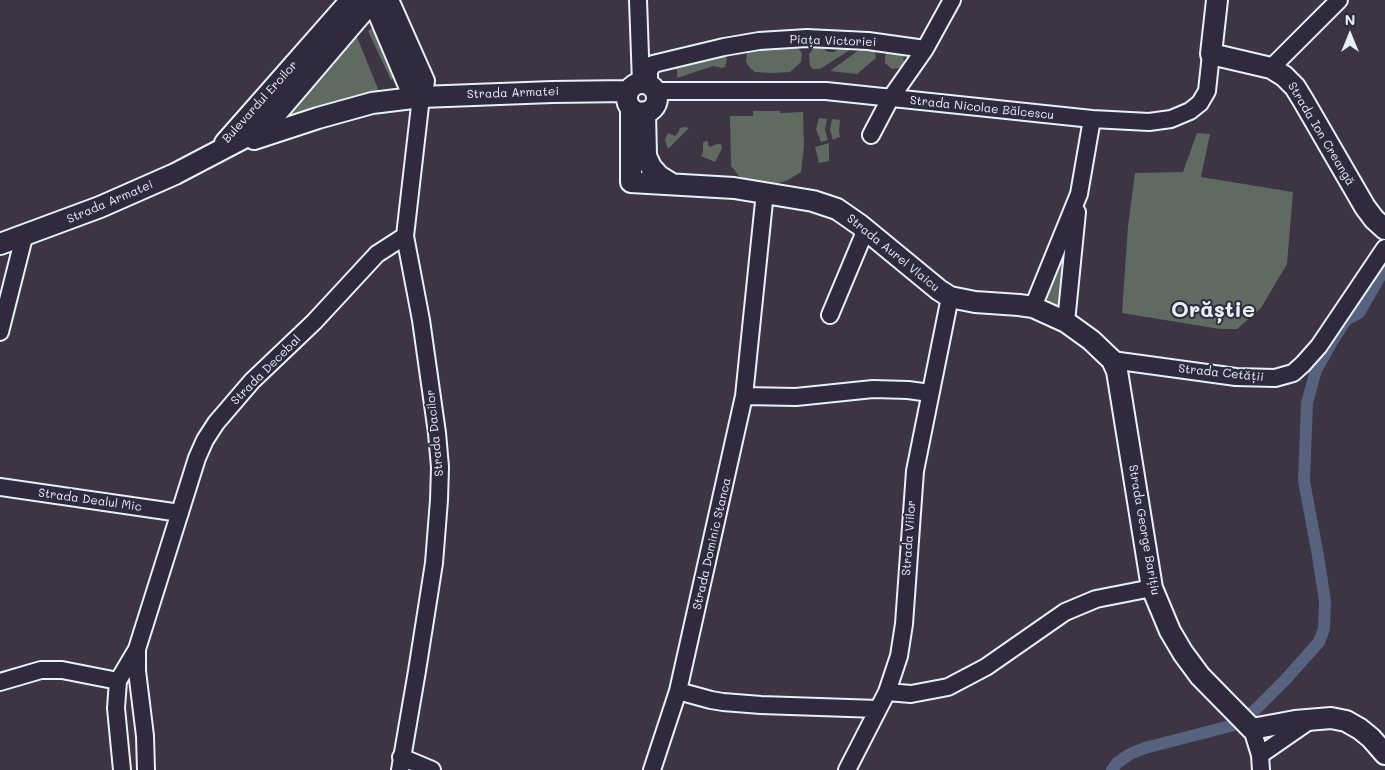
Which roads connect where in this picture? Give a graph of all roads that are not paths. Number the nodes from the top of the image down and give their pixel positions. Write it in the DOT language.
graph roads {
  1 [pos="351,0"];
  2 [pos="373,0"];
  3 [pos="378,0"];
  4 [pos="388,0"];
  5 [pos="638,0"];
  6 [pos="952,0"];
  7 [pos="1218,0"];
  8 [pos="1339,0"];
  9 [pos="924,49"];
  10 [pos="1211,54"];
  11 [pos="646,61"];
  12 [pos="1271,68"];
  13 [pos="640,96"];
  14 [pos="421,97"];
  15 [pos="890,99"];
  16 [pos="1092,119"];
  17 [pos="871,135"];
  18 [pos="217,152"];
  19 [pos="765,192"];
  20 [pos="1079,194"];
  21 [pos="1385,229"];
  22 [pos="866,230"];
  23 [pos="405,236"];
  24 [pos="24,237"];
  25 [pos="0,244"];
  26 [pos="1385,248"];
  27 [pos="950,297"];
  28 [pos="1033,307"];
  29 [pos="830,315"];
  30 [pos="1066,322"];
  31 [pos="0,332"];
  32 [pos="1112,360"];
  33 [pos="930,393"];
  34 [pos="744,396"];
  35 [pos="0,487"];
  36 [pos="180,513"];
  37 [pos="1152,588"];
  38 [pos="137,649"];
  39 [pos="118,681"];
  40 [pos="0,682"];
  41 [pos="678,692"];
  42 [pos="887,692"];
  43 [pos="878,709"];
  44 [pos="1313,718"];
  45 [pos="1244,720"];
  46 [pos="1385,754"];
  47 [pos="1260,762"];
  48 [pos="400,764"];
  49 [pos="122,770"];
  50 [pos="146,770"];
  51 [pos="432,770"];
  52 [pos="652,770"];
  53 [pos="847,770"];
  1 -- 18 [label="main road, Bulevardul Eroilor"];
  2 -- 18 [label="main road, Bulevardul Eroilor"];
  3 -- 14 [label="main road"];
  4 -- 14 [label="main road"];
  5 -- 11 [label="street"];
  6 -- 9 [label="street"];
  7 -- 10 [label="main road, Strada Nicolae Bălcescu"];
  8 -- 12 [label="street"];
  9 -- 11 [label="street, Piața Victoriei"];
  9 -- 15 [label="street"];
  10 -- 12 [label="main road, Strada Ion Creangă"];
  10 -- 16 [label="street, Strada Nicolae Bălcescu"];
  11 -- 13 [label="street"];
  12 -- 21 [label="main road, Strada Ion Creangă"];
  13 -- 14 [label="main road, Strada Armatei"];
  13 -- 15 [label="street, Strada Nicolae Bălcescu"];
  13 -- 19 [label="main road"];
  14 -- 18 [label="main road, Strada Armatei"];
  14 -- 23 [label="street, Strada Dacilor"];
  15 -- 16 [label="street, Strada Nicolae Bălcescu"];
  15 -- 17 [label="street"];
  16 -- 20 [label="street"];
  18 -- 24 [label="main road, Strada Armatei"];
  19 -- 22 [label="main road, Strada Aurel Vlaicu"];
  19 -- 34 [label="street, Strada Dominic Stanca"];
  20 -- 28 [label="street"];
  20 -- 30 [label="street"];
  22 -- 27 [label="main road, Strada Aurel Vlaicu"];
  22 -- 29 [label="street"];
  23 -- 36 [label="street, Strada Decebal"];
  23 -- 48 [label="street, Strada Dacilor"];
  24 -- 25 [label="main road, Strada Armatei"];
  24 -- 31 [label="street"];
  26 -- 32 [label="street, Strada Cetății"];
  27 -- 28 [label="main road"];
  27 -- 33 [label="street, Strada Viilor"];
  28 -- 30 [label="main road"];
  30 -- 32 [label="main road"];
  32 -- 37 [label="main road, Strada George Barițiu"];
  33 -- 34 [label="street"];
  33 -- 42 [label="street, Strada Viilor"];
  34 -- 41 [label="street, Strada Dominic Stanca"];
  35 -- 36 [label="street, Strada Dealul Mic"];
  36 -- 38 [label="street, Strada Decebal"];
  37 -- 42 [label="street"];
  37 -- 45 [label="main road, Strada George Barițiu"];
  38 -- 39 [label="street, Strada Decebal"];
  38 -- 50 [label="street, Strada Decebal"];
  39 -- 40 [label="street"];
  39 -- 49 [label="street, Strada Decebal"];
  41 -- 43 [label="street"];
  41 -- 52 [label="street, Strada Dominic Stanca"];
  42 -- 43 [label="street, Strada Viilor"];
  43 -- 53 [label="street, Strada Viilor"];
  44 -- 45 [label="main road"];
  44 -- 46 [label="main road"];
  44 -- 47 [label="street"];
  45 -- 47 [label="street"];
  48 -- 51 [label="street"];
}
